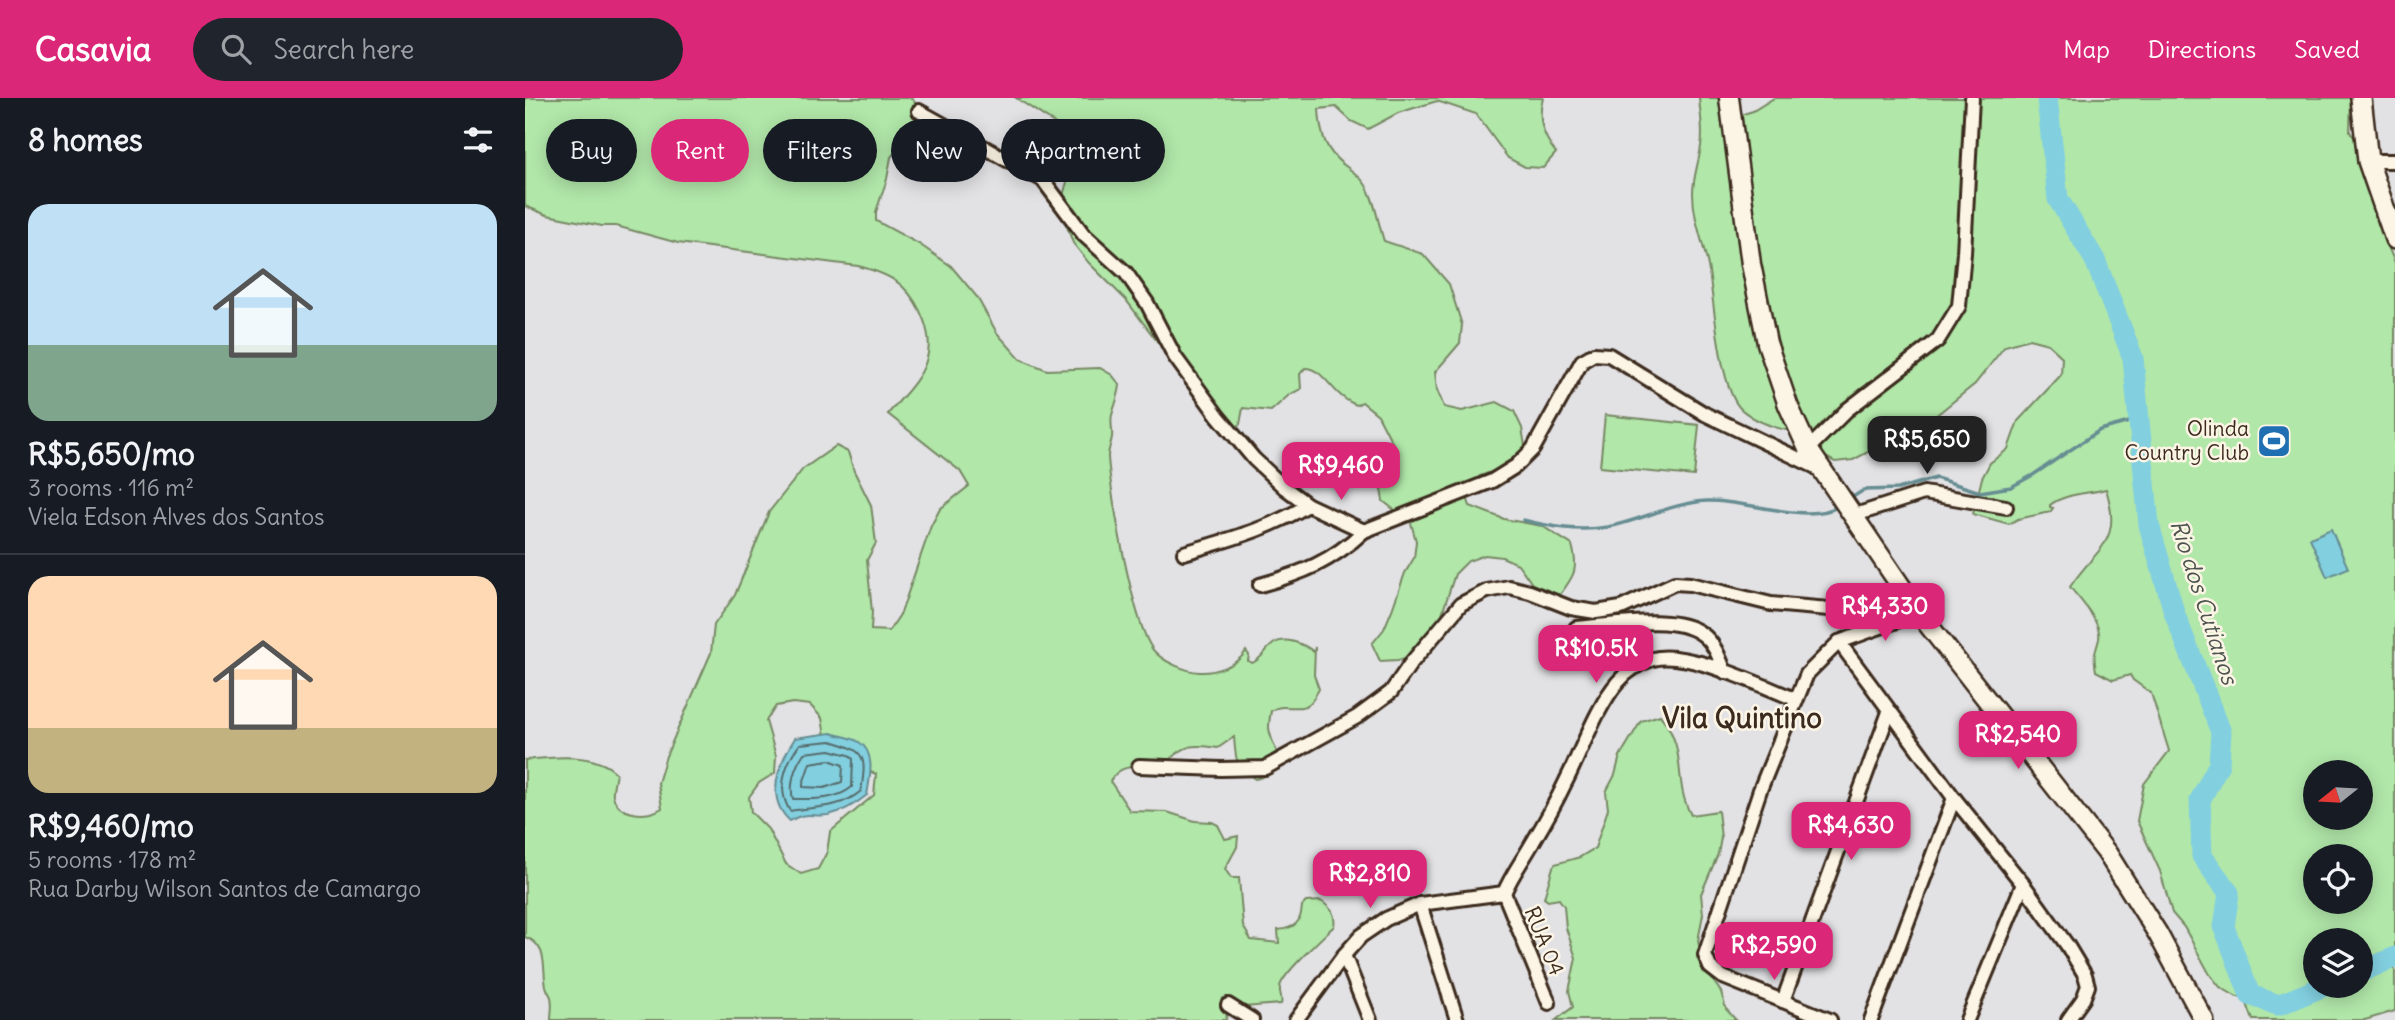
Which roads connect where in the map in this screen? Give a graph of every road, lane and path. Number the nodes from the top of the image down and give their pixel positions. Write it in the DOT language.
graph roads {
  1 [pos="1728,98"];
  2 [pos="1972,98"];
  3 [pos="2361,98"];
  4 [pos="919,111"];
  5 [pos="2368,161"];
  6 [pos="2395,161"];
  7 [pos="2395,239"];
  8 [pos="1808,449"];
  9 [pos="1820,469"];
  10 [pos="1308,505"];
  11 [pos="2006,507"];
  12 [pos="1851,514"];
  13 [pos="1364,531"];
  14 [pos="1184,553"];
  15 [pos="1260,585"];
  16 [pos="1915,614"];
  17 [pos="1576,628"];
  18 [pos="1839,642"];
  19 [pos="1725,672"];
  20 [pos="1795,699"];
  21 [pos="1889,712"];
  22 [pos="1139,766"];
  23 [pos="1954,799"];
  24 [pos="2022,884"];
  25 [pos="1504,893"];
  26 [pos="1420,904"];
  27 [pos="1344,955"];
  28 [pos="1783,1002"];
  29 [pos="1549,1003"];
  30 [pos="1228,1005"];
  31 [pos="1252,1020"];
  32 [pos="1296,1020"];
  33 [pos="1370,1020"];
  34 [pos="1457,1020"];
  35 [pos="1830,1020"];
  36 [pos="1871,1020"];
  37 [pos="1967,1020"];
  38 [pos="2068,1020"];
  39 [pos="2204,1020"];
  1 -- 8 [label="main road"];
  2 -- 8 [label="street"];
  3 -- 5 [label="main road"];
  4 -- 10 [label="street"];
  5 -- 6 [label="street"];
  5 -- 7 [label="main road"];
  8 -- 9 [label="main road"];
  9 -- 12 [label="main road"];
  9 -- 13 [label="street"];
  10 -- 13 [label="street"];
  10 -- 14 [label="street"];
  11 -- 12 [label="street"];
  12 -- 16 [label="main road"];
  13 -- 15 [label="street"];
  16 -- 18 [label="street"];
  16 -- 22 [label="street"];
  16 -- 39 [label="main road"];
  17 -- 19 [label="street"];
  18 -- 20 [label="street"];
  18 -- 21 [label="street"];
  19 -- 20 [label="street"];
  19 -- 25 [label="street"];
  20 -- 28 [label="street"];
  21 -- 23 [label="street"];
  21 -- 28 [label="street"];
  23 -- 24 [label="street"];
  23 -- 36 [label="street"];
  24 -- 37 [label="street"];
  24 -- 38 [label="street"];
  25 -- 26 [label="street"];
  25 -- 29 [label="street, RUA 04"];
  26 -- 27 [label="street"];
  26 -- 34 [label="street"];
  27 -- 32 [label="street"];
  27 -- 33 [label="street"];
  28 -- 35 [label="street"];
  30 -- 31 [label="street"];
}
